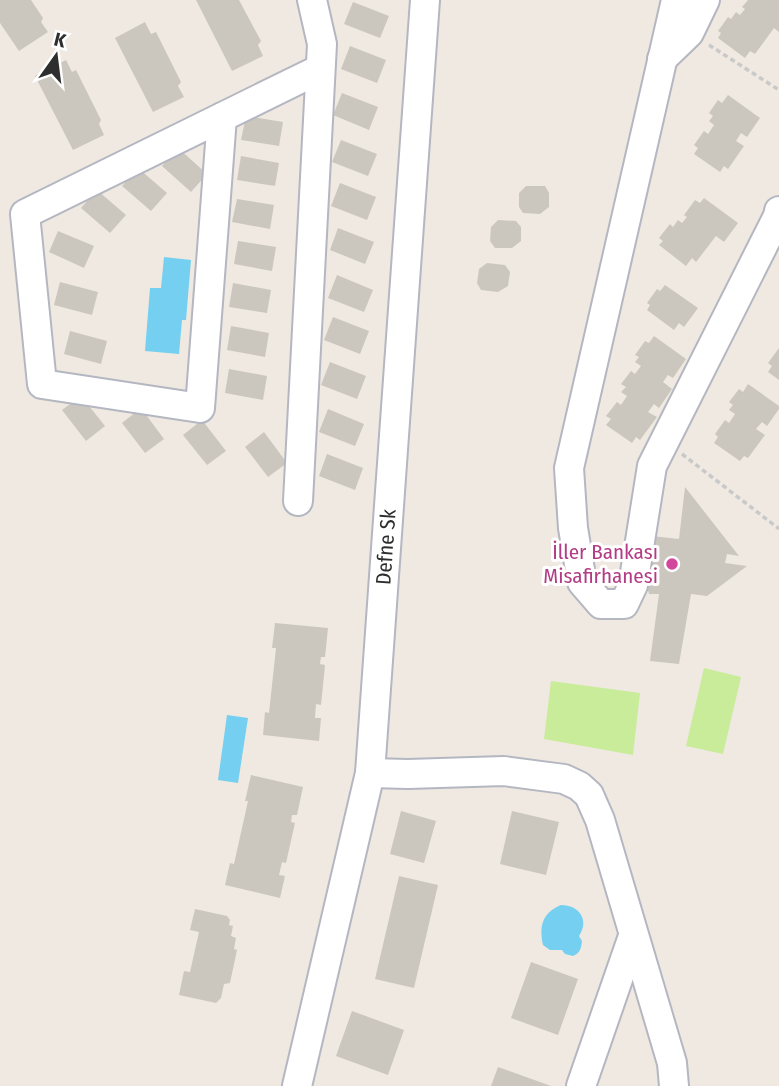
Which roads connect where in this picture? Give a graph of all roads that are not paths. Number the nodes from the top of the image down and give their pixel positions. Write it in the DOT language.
graph roads {
  1 [pos="312,0"];
  2 [pos="425,0"];
  3 [pos="676,0"];
  4 [pos="705,0"];
  5 [pos="662,59"];
  6 [pos="320,69"];
  7 [pos="222,117"];
  8 [pos="779,211"];
  9 [pos="298,501"];
  10 [pos="370,773"];
  11 [pos="633,936"];
  12 [pos="297,1086"];
  13 [pos="581,1086"];
  14 [pos="674,1086"];
  1 -- 6 [label="street"];
  2 -- 10 [label="street, Defne Sk"];
  3 -- 5 [label="street"];
  4 -- 5 [label="street"];
  5 -- 8 [label="street"];
  6 -- 7 [label="street"];
  6 -- 9 [label="street"];
  7 -- 7 [label="street"];
  10 -- 11 [label="street"];
  10 -- 12 [label="street, Defne Sk"];
  11 -- 13 [label="street"];
  11 -- 14 [label="street"];
}
